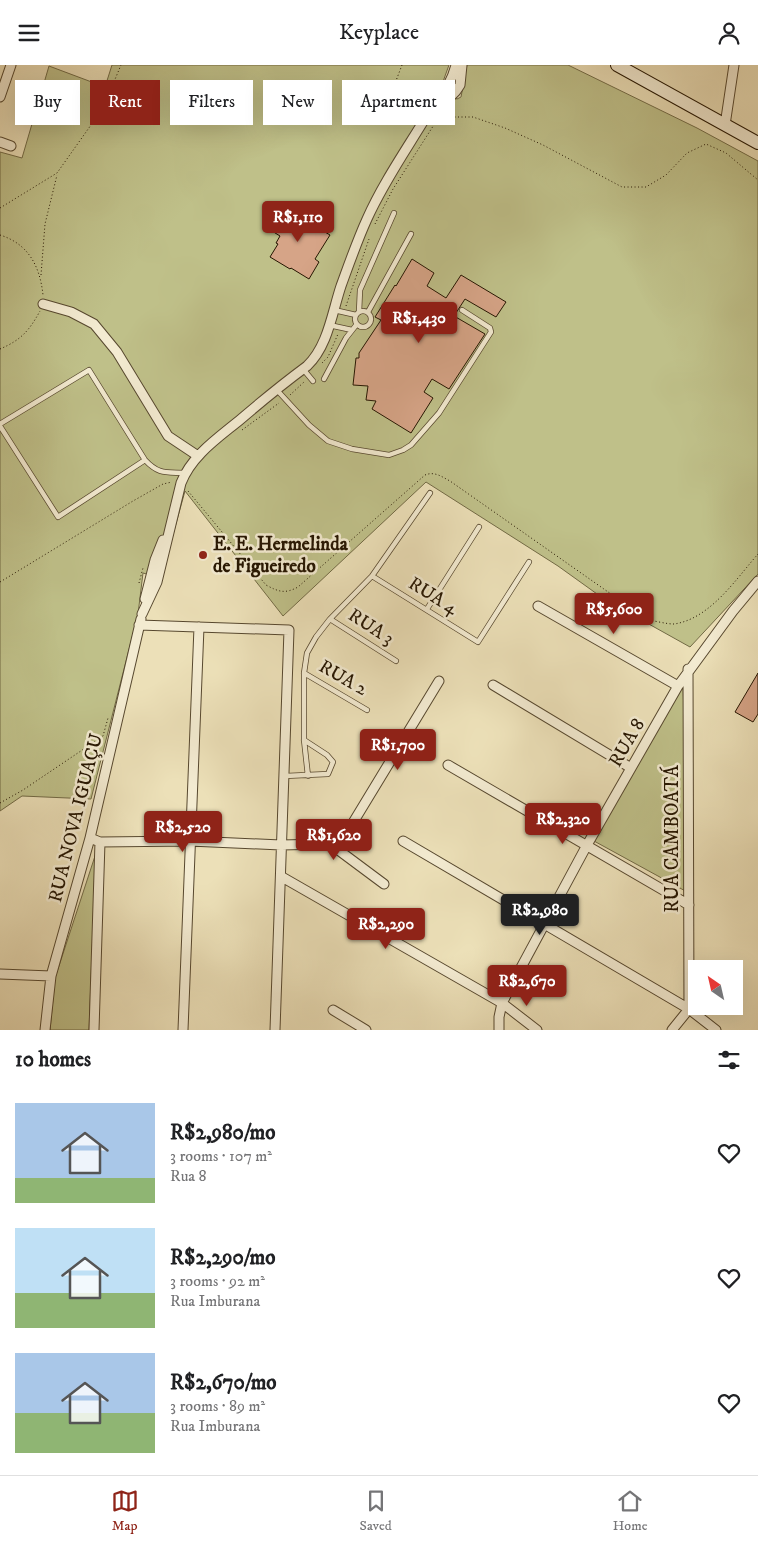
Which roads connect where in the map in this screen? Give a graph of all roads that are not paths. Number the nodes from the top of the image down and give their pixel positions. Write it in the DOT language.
graph roads {
  1 [pos="11,65"];
  2 [pos="456,65"];
  3 [pos="462,65"];
  4 [pos="617,65"];
  5 [pos="734,65"];
  6 [pos="451,80"];
  7 [pos="455,92"];
  8 [pos="0,97"];
  9 [pos="423,125"];
  10 [pos="725,125"];
  11 [pos="0,142"];
  12 [pos="758,143"];
  13 [pos="11,146"];
  14 [pos="394,213"];
  15 [pos="411,235"];
  16 [pos="43,304"];
  17 [pos="334,310"];
  18 [pos="462,310"];
  19 [pos="368,312"];
  20 [pos="357,313"];
  21 [pos="358,324"];
  22 [pos="329,325"];
  23 [pos="352,331"];
  24 [pos="303,369"];
  25 [pos="324,379"];
  26 [pos="313,381"];
  27 [pos="276,389"];
  28 [pos="0,425"];
  29 [pos="198,456"];
  30 [pos="144,460"];
  31 [pos="185,473"];
  32 [pos="430,493"];
  33 [pos="479,527"];
  34 [pos="529,561"];
  35 [pos="372,576"];
  36 [pos="758,581"];
  37 [pos="538,606"];
  38 [pos="427,609"];
  39 [pos="330,619"];
  40 [pos="140,625"];
  41 [pos="198,627"];
  42 [pos="396,661"];
  43 [pos="688,669"];
  44 [pos="304,673"];
  45 [pos="439,681"];
  46 [pos="493,685"];
  47 [pos="678,686"];
  48 [pos="367,710"];
  49 [pos="304,740"];
  50 [pos="448,765"];
  51 [pos="631,768"];
  52 [pos="285,776"];
  53 [pos="308,777"];
  54 [pos="90,839"];
  55 [pos="190,841"];
  56 [pos="402,841"];
  57 [pos="100,842"];
  58 [pos="281,845"];
  59 [pos="587,845"];
  60 [pos="337,849"];
  61 [pos="282,877"];
  62 [pos="384,884"];
  63 [pos="689,905"];
  64 [pos="543,925"];
  65 [pos="690,960"];
  66 [pos="0,974"];
  67 [pos="51,976"];
  68 [pos="502,1003"];
  69 [pos="688,1008"];
  70 [pos="333,1010"];
  71 [pos="688,1011"];
  72 [pos="697,1015"];
  73 [pos="45,1030"];
  74 [pos="94,1030"];
  75 [pos="183,1030"];
  76 [pos="275,1030"];
  77 [pos="366,1030"];
  78 [pos="500,1030"];
  79 [pos="538,1030"];
  80 [pos="672,1030"];
  81 [pos="716,1030"];
  1 -- 8 [label="street"];
  2 -- 6 [label="street"];
  3 -- 7 [label="street"];
  4 -- 10 [label="street"];
  5 -- 10 [label="street"];
  9 -- 17 [label="street, RUA NOVA IGUAÇU"];
  10 -- 12 [label="street"];
  11 -- 13 [label="street"];
  14 -- 20 [label="lane"];
  15 -- 19 [label="lane"];
  16 -- 29 [label="street"];
  17 -- 20 [label="lane"];
  17 -- 22 [label="street, RUA NOVA IGUAÇU"];
  18 -- 27 [label="lane"];
  19 -- 20 [label="lane"];
  19 -- 21 [label="lane"];
  20 -- 21 [label="lane"];
  21 -- 23 [label="lane"];
  22 -- 23 [label="lane"];
  22 -- 24 [label="street, RUA NOVA IGUAÇU"];
  23 -- 25 [label="lane"];
  24 -- 26 [label="lane"];
  24 -- 27 [label="street, RUA NOVA IGUAÇU"];
  27 -- 29 [label="street, RUA NOVA IGUAÇU"];
  28 -- 30 [label="lane"];
  28 -- 30 [label="lane"];
  29 -- 31 [label="street, RUA NOVA IGUAÇU"];
  30 -- 31 [label="lane"];
  31 -- 40 [label="street, RUA NOVA IGUAÇU"];
  32 -- 35 [label="lane"];
  33 -- 38 [label="lane"];
  34 -- 38 [label="lane, RUA 4"];
  35 -- 38 [label="lane, RUA 4"];
  35 -- 39 [label="lane"];
  36 -- 43 [label="street, RUA 8"];
  37 -- 47 [label="street"];
  39 -- 42 [label="lane, RUA 3"];
  39 -- 44 [label="lane"];
  40 -- 41 [label="street"];
  40 -- 54 [label="street, RUA NOVA IGUAÇU"];
  41 -- 52 [label="street"];
  41 -- 55 [label="street"];
  43 -- 47 [label="street, RUA 8"];
  43 -- 63 [label="street, RUA CAMBOATÁ"];
  44 -- 48 [label="lane, RUA 2"];
  44 -- 49 [label="lane"];
  45 -- 60 [label="street"];
  46 -- 51 [label="street"];
  47 -- 51 [label="street, RUA 8"];
  49 -- 53 [label="lane"];
  49 -- 53 [label="lane"];
  50 -- 59 [label="street"];
  51 -- 59 [label="street, RUA 8"];
  52 -- 53 [label="lane"];
  52 -- 58 [label="street"];
  54 -- 57 [label="street"];
  54 -- 67 [label="street, RUA NOVA IGUAÇU"];
  55 -- 57 [label="street"];
  55 -- 58 [label="street"];
  55 -- 75 [label="street"];
  56 -- 64 [label="street"];
  57 -- 74 [label="street"];
  58 -- 60 [label="street"];
  58 -- 61 [label="street"];
  59 -- 63 [label="street"];
  59 -- 64 [label="street, RUA 8"];
  60 -- 62 [label="street"];
  61 -- 68 [label="street"];
  61 -- 76 [label="street"];
  63 -- 65 [label="street, RUA CAMBOATÁ"];
  64 -- 68 [label="street, RUA 8"];
  64 -- 69 [label="street"];
  66 -- 67 [label="street"];
  67 -- 73 [label="street, RUA NOVA IGUAÇU"];
  68 -- 78 [label="street, RUA 8"];
  68 -- 79 [label="street"];
  70 -- 77 [label="street"];
  71 -- 80 [label="street"];
  72 -- 81 [label="street"];
}
